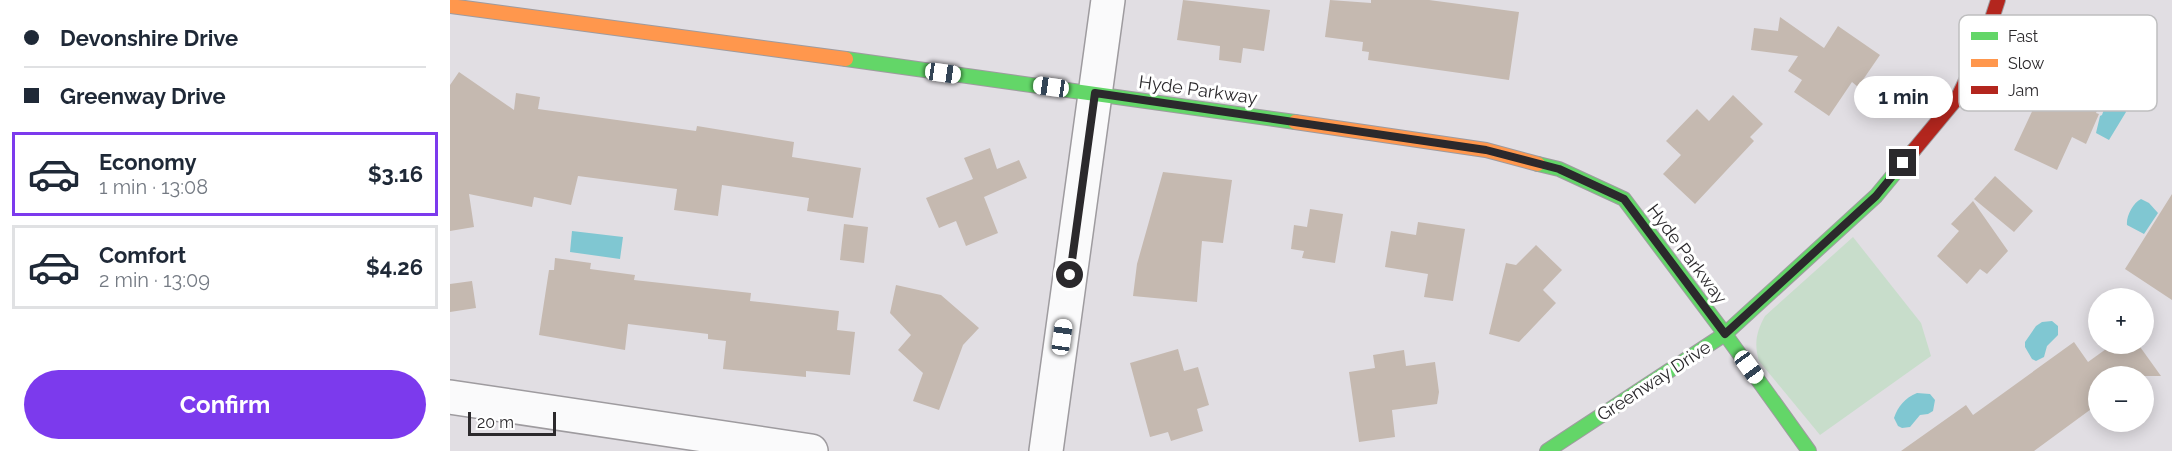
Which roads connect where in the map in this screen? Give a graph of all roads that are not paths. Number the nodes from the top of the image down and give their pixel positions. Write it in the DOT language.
graph roads {
  1 [pos="1108,0"];
  2 [pos="1998,0"];
  3 [pos="450,6"];
  4 [pos="1993,15"];
  5 [pos="1095,93"];
  6 [pos="1959,95"];
  7 [pos="1725,334"];
  8 [pos="450,397"];
  9 [pos="811,451"];
  10 [pos="1046,451"];
  11 [pos="1547,451"];
  12 [pos="1809,451"];
  1 -- 5 [label="street"];
  2 -- 4 [label="street, Greenway Drive"];
  3 -- 5 [label="street, Hyde Parkway"];
  5 -- 7 [label="street, Hyde Parkway"];
  5 -- 10 [label="street"];
  6 -- 7 [label="street, Greenway Drive"];
  7 -- 11 [label="street, Greenway Drive"];
  7 -- 12 [label="street, Hyde Parkway"];
  8 -- 9 [label="street"];
}
